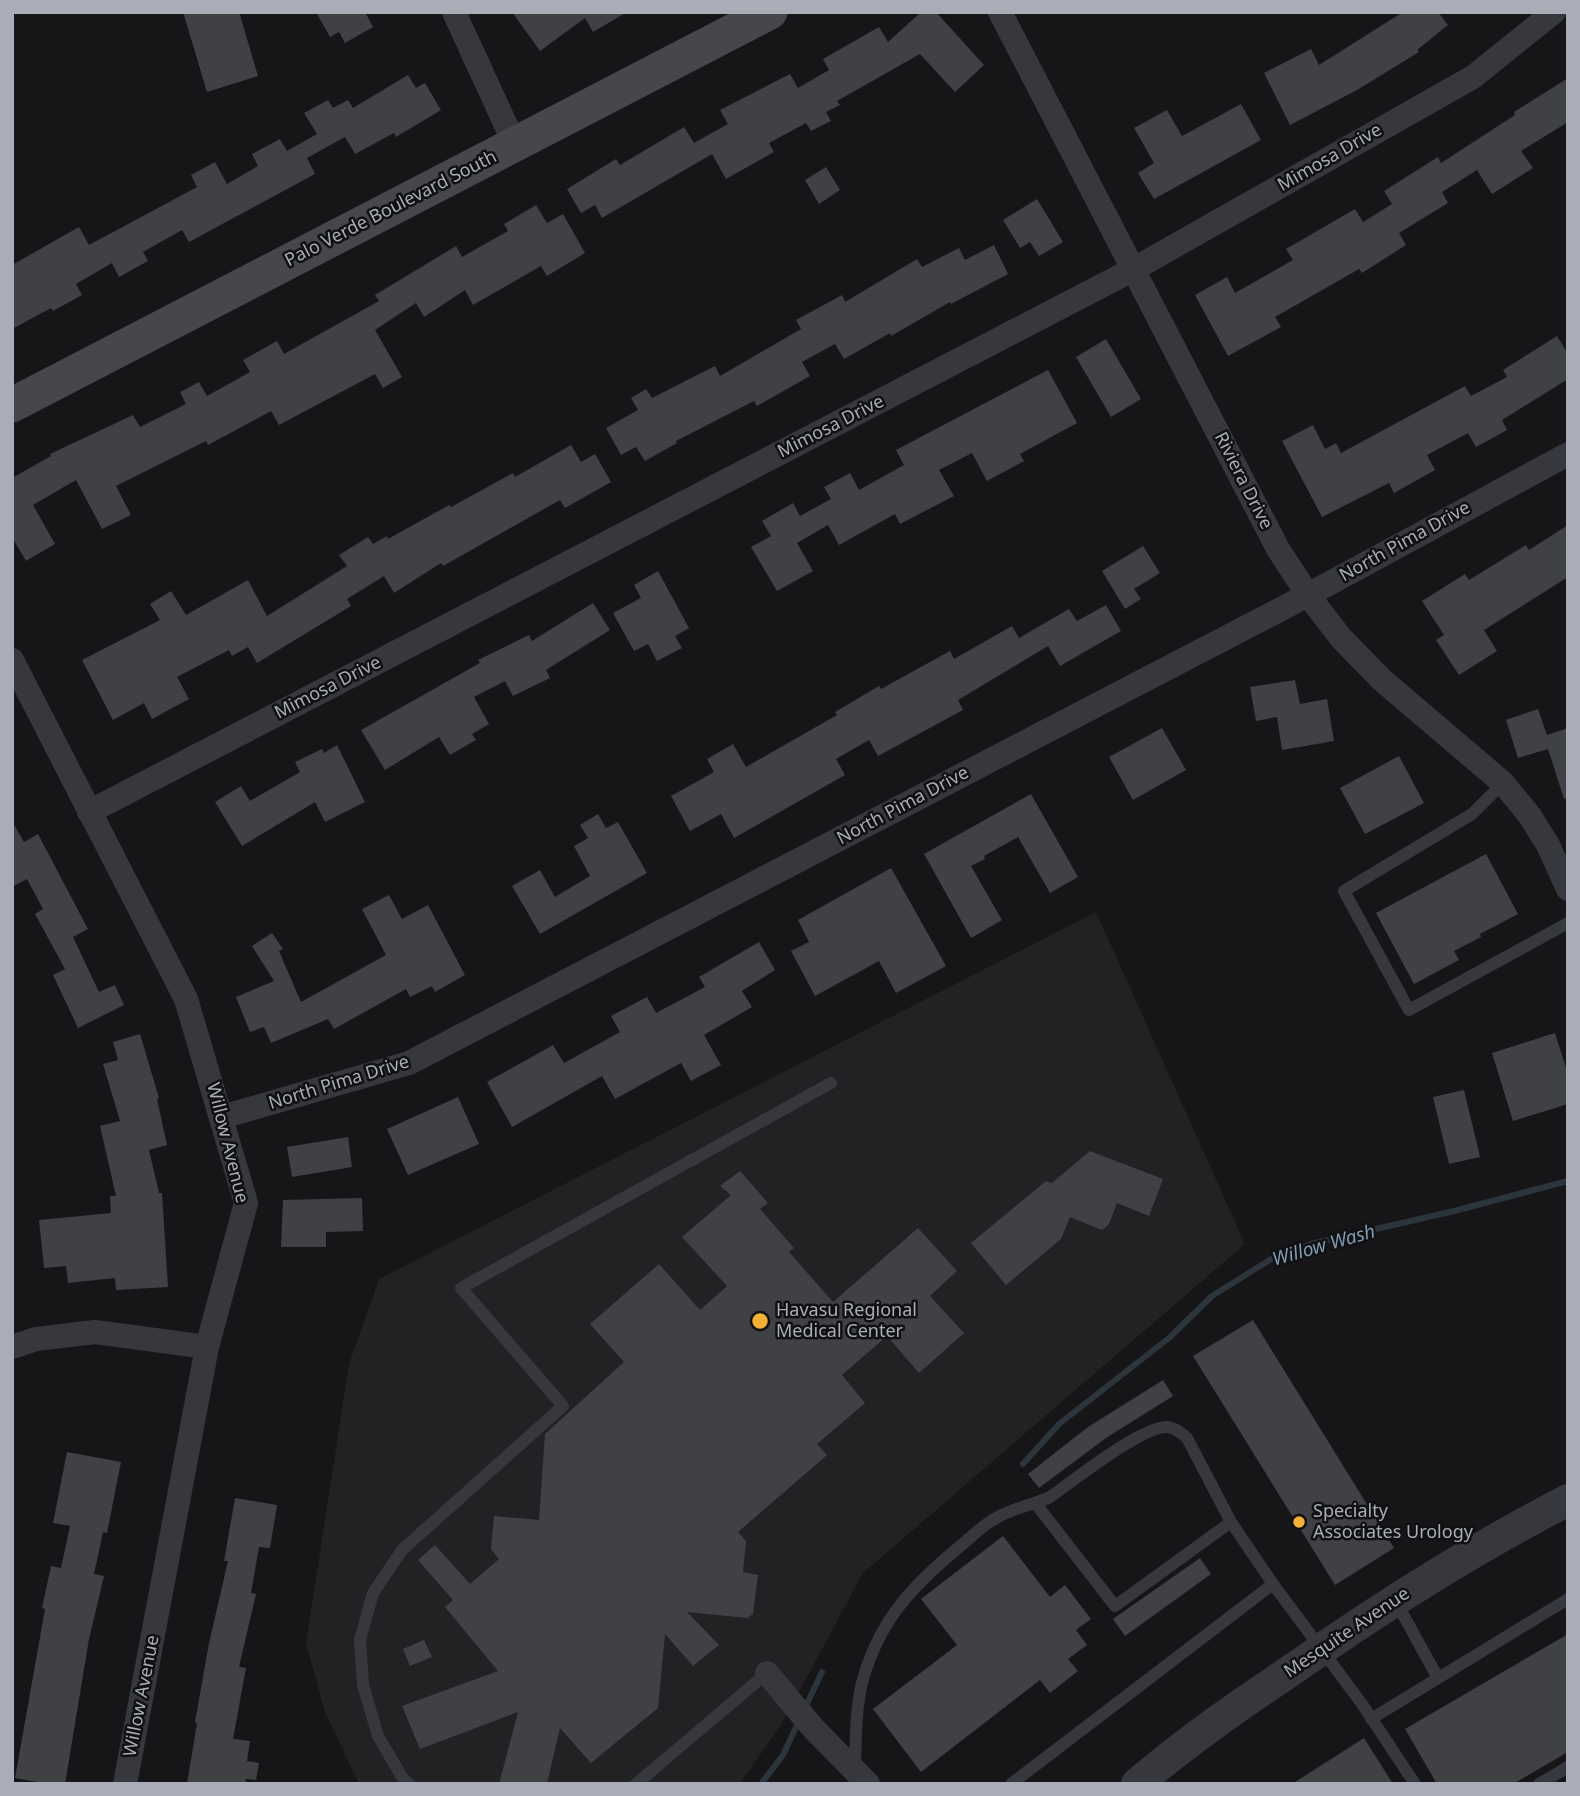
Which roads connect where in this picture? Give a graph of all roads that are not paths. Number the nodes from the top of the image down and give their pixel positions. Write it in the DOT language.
graph roads {
  1 [pos="454,12"];
  2 [pos="770,12"];
  3 [pos="1000,12"];
  4 [pos="1555,12"];
  5 [pos="515,145"];
  6 [pos="1134,270"];
  7 [pos="12,405"];
  8 [pos="1568,454"];
  9 [pos="1308,595"];
  10 [pos="12,660"];
  11 [pos="1503,783"];
  12 [pos="89,812"];
  13 [pos="1558,841"];
  14 [pos="1568,889"];
  15 [pos="1568,923"];
  16 [pos="831,1083"];
  17 [pos="222,1117"];
  18 [pos="12,1347"];
  19 [pos="208,1347"];
  20 [pos="1568,1500"];
  21 [pos="1036,1504"];
  22 [pos="1231,1522"];
  23 [pos="1273,1584"];
  24 [pos="1568,1599"];
  25 [pos="1395,1600"];
  26 [pos="1320,1650"];
  27 [pos="767,1673"];
  28 [pos="1438,1678"];
  29 [pos="1371,1718"];
  30 [pos="1568,1767"];
  31 [pos="861,1777"];
  32 [pos="125,1784"];
  33 [pos="409,1784"];
  34 [pos="636,1784"];
  35 [pos="1010,1784"];
  36 [pos="1137,1784"];
  37 [pos="1415,1784"];
  38 [pos="1539,1784"];
  1 -- 5 [label="street"];
  2 -- 5 [label="main road, Palo Verde Boulevard South"];
  3 -- 6 [label="street, Riviera Drive"];
  4 -- 6 [label="street, Mimosa Drive"];
  5 -- 7 [label="main road, Palo Verde Boulevard South"];
  6 -- 9 [label="street, Riviera Drive"];
  6 -- 12 [label="street, Mimosa Drive"];
  8 -- 9 [label="street, North Pima Drive"];
  9 -- 11 [label="street, Riviera Drive"];
  9 -- 17 [label="street, North Pima Drive"];
  10 -- 12 [label="street, Willow Avenue"];
  11 -- 13 [label="street, Riviera Drive"];
  11 -- 15 [label="lane"];
  12 -- 17 [label="street, Willow Avenue"];
  13 -- 14 [label="street, Riviera Drive"];
  16 -- 33 [label="lane"];
  17 -- 19 [label="street, Willow Avenue"];
  18 -- 19 [label="street"];
  19 -- 32 [label="street, Willow Avenue"];
  20 -- 25 [label="street, Mesquite Avenue"];
  21 -- 22 [label="lane"];
  21 -- 22 [label="lane"];
  21 -- 31 [label="lane"];
  22 -- 23 [label="lane"];
  23 -- 26 [label="lane"];
  23 -- 35 [label="lane"];
  24 -- 28 [label="lane"];
  25 -- 26 [label="street, Mesquite Avenue"];
  25 -- 28 [label="lane"];
  26 -- 29 [label="lane"];
  26 -- 36 [label="street, Mesquite Avenue"];
  27 -- 31 [label="street"];
  27 -- 34 [label="lane"];
  28 -- 29 [label="lane"];
  29 -- 37 [label="lane"];
  30 -- 38 [label="lane"];
}
